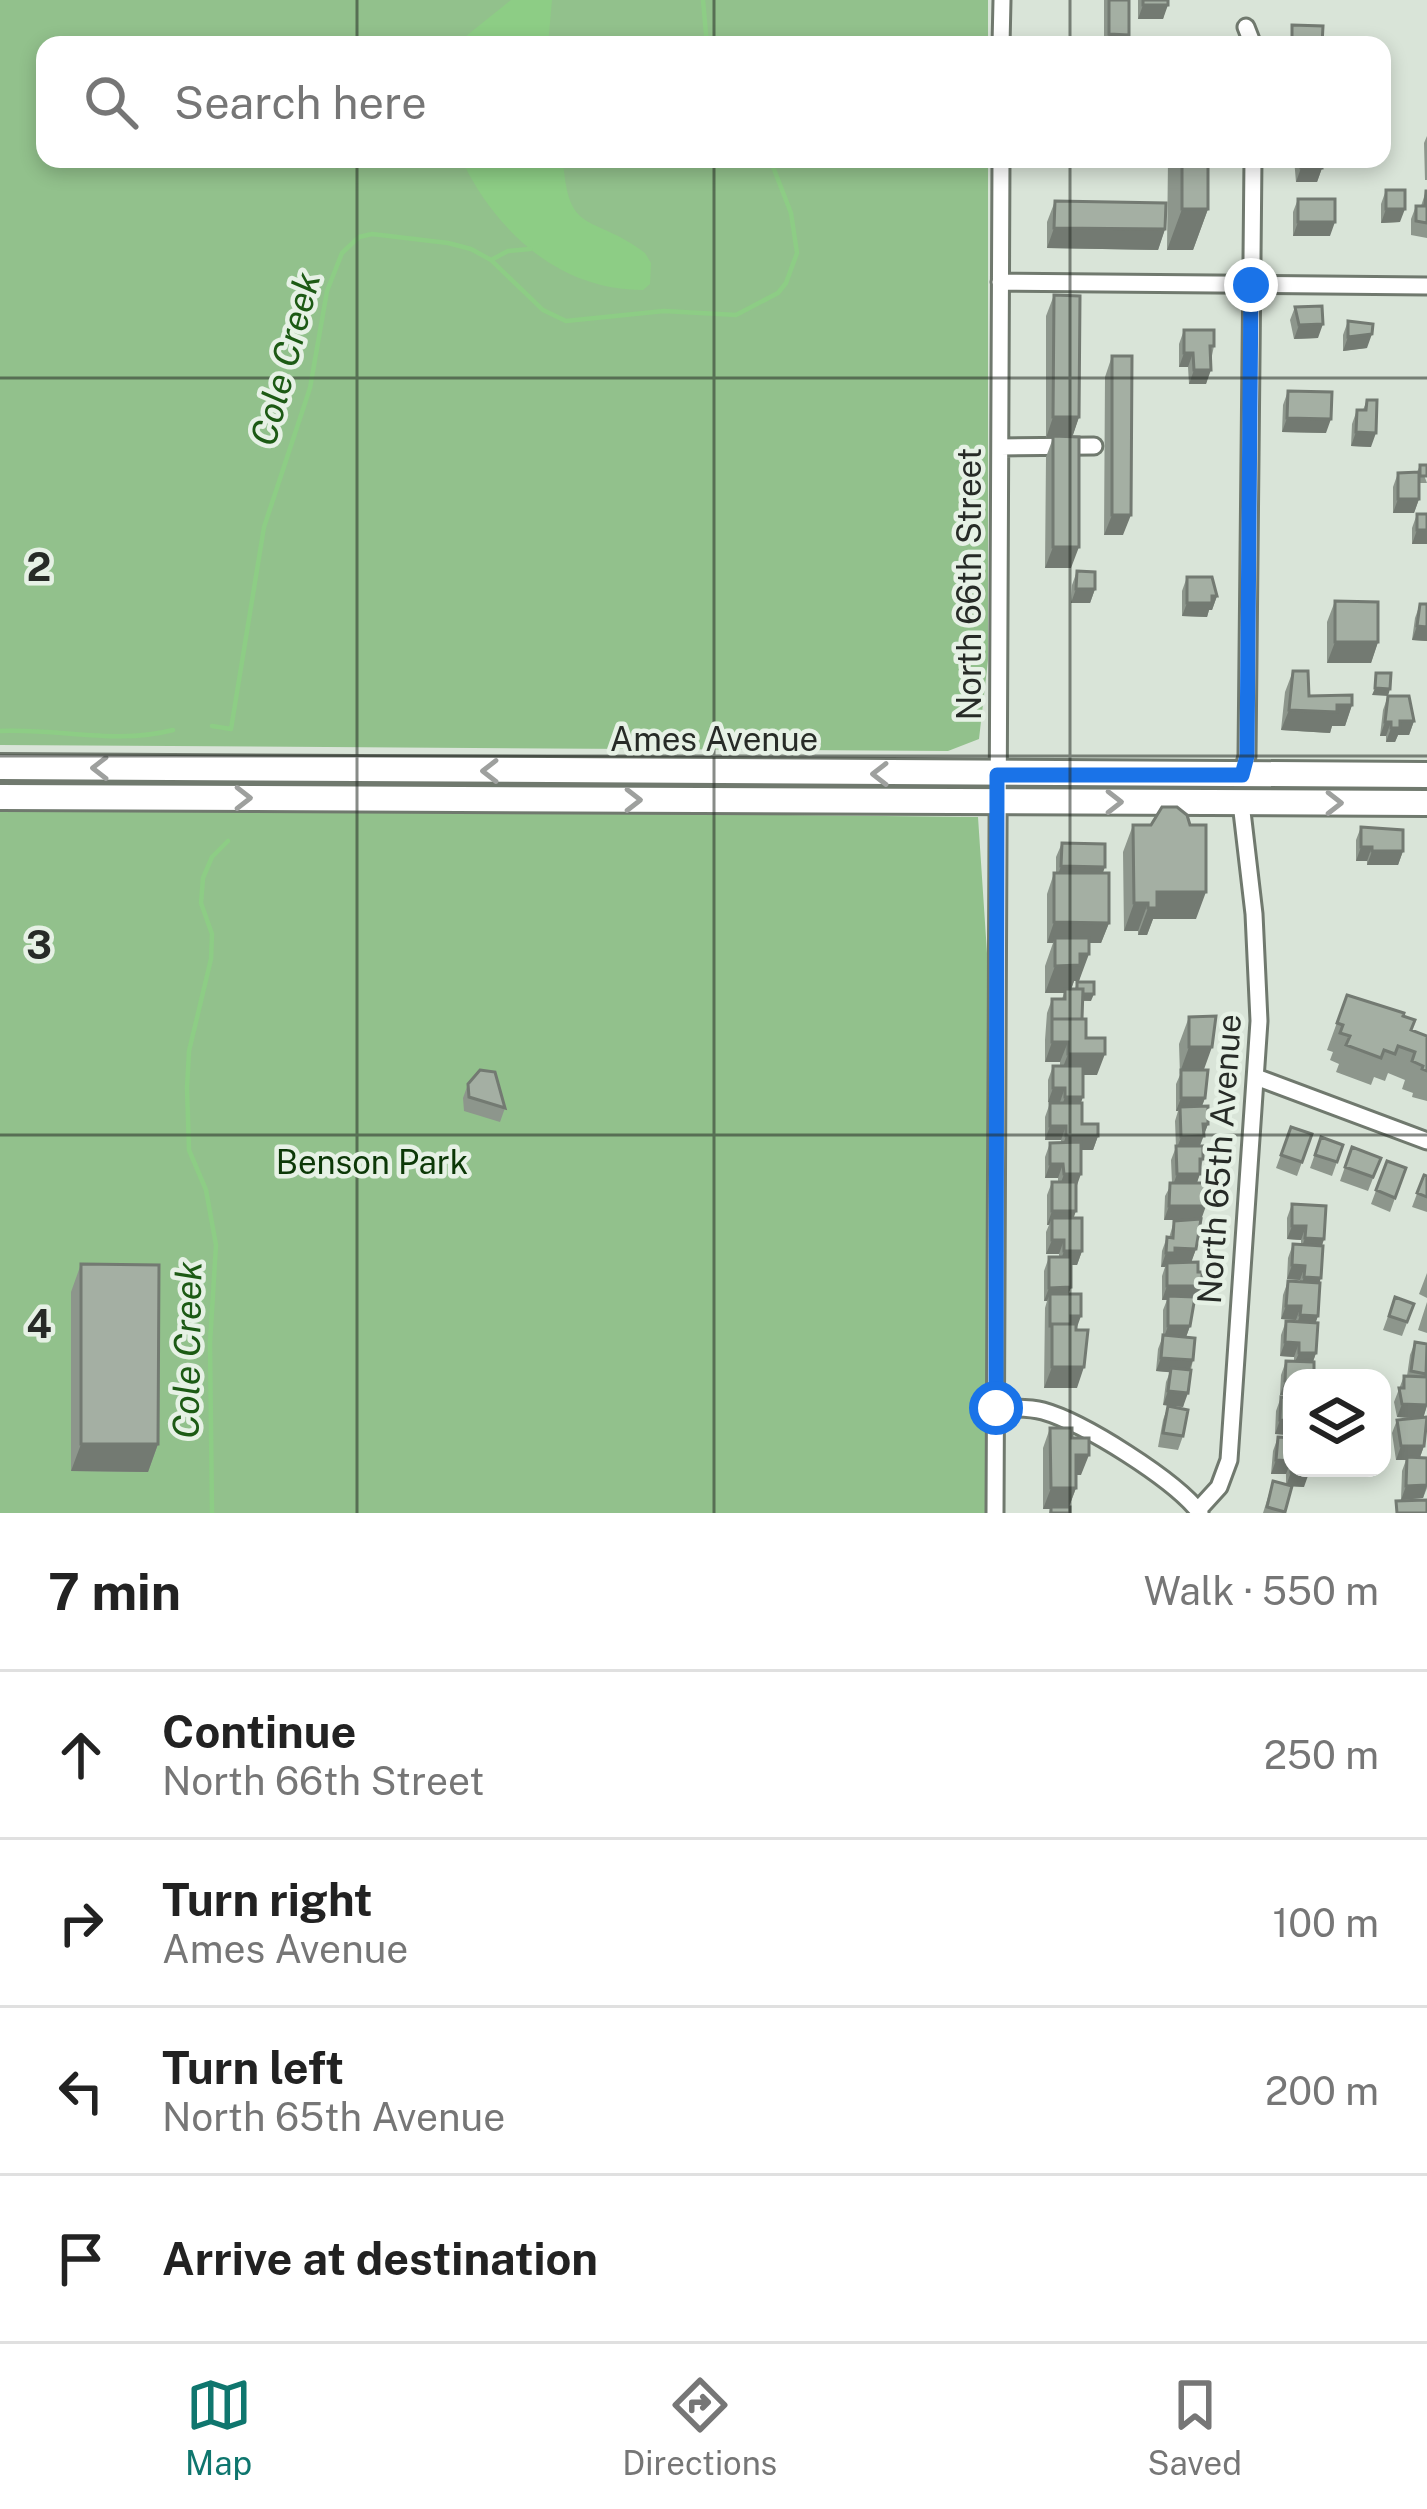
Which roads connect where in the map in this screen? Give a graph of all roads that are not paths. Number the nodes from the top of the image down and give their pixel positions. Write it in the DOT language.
graph roads {
  1 [pos="1002,0"];
  2 [pos="1246,27"];
  3 [pos="1001,36"];
  4 [pos="1249,36"];
  5 [pos="1001,168"];
  6 [pos="1253,168"];
  7 [pos="1000,282"];
  8 [pos="1251,285"];
  9 [pos="1427,286"];
  10 [pos="1094,446"];
  11 [pos="1000,447"];
  12 [pos="0,767"];
  13 [pos="997,775"];
  14 [pos="1242,775"];
  15 [pos="1427,775"];
  16 [pos="0,797"];
  17 [pos="997,802"];
  18 [pos="1241,803"];
  19 [pos="1427,803"];
  20 [pos="1256,1077"];
  21 [pos="1427,1141"];
  22 [pos="996,1408"];
  23 [pos="1199,1511"];
  24 [pos="995,1513"];
  1 -- 3 [label="street"];
  2 -- 4 [label="street"];
  5 -- 7 [label="street, North 66th Street"];
  6 -- 8 [label="street"];
  7 -- 8 [label="street"];
  7 -- 11 [label="street, North 66th Street"];
  8 -- 9 [label="street"];
  8 -- 14 [label="street"];
  10 -- 11 [label="street"];
  11 -- 13 [label="street, North 66th Street"];
  13 -- 12 [label="main road, Ames Avenue, one-way"];
  13 -- 14 [label="main road, Ames Avenue"];
  13 -- 17 [label="street, North 66th Street"];
  14 -- 15 [label="main road, Ames Avenue"];
  16 -- 17 [label="main road, Ames Avenue, one-way"];
  17 -- 18 [label="main road, Ames Avenue, one-way"];
  17 -- 22 [label="street, North 66th Street"];
  18 -- 19 [label="main road, Ames Avenue, one-way"];
  18 -- 20 [label="street, North 65th Avenue"];
  20 -- 21 [label="street"];
  20 -- 23 [label="street, North 65th Avenue"];
  22 -- 23 [label="street"];
  22 -- 24 [label="street, North 66th Street"];
}
